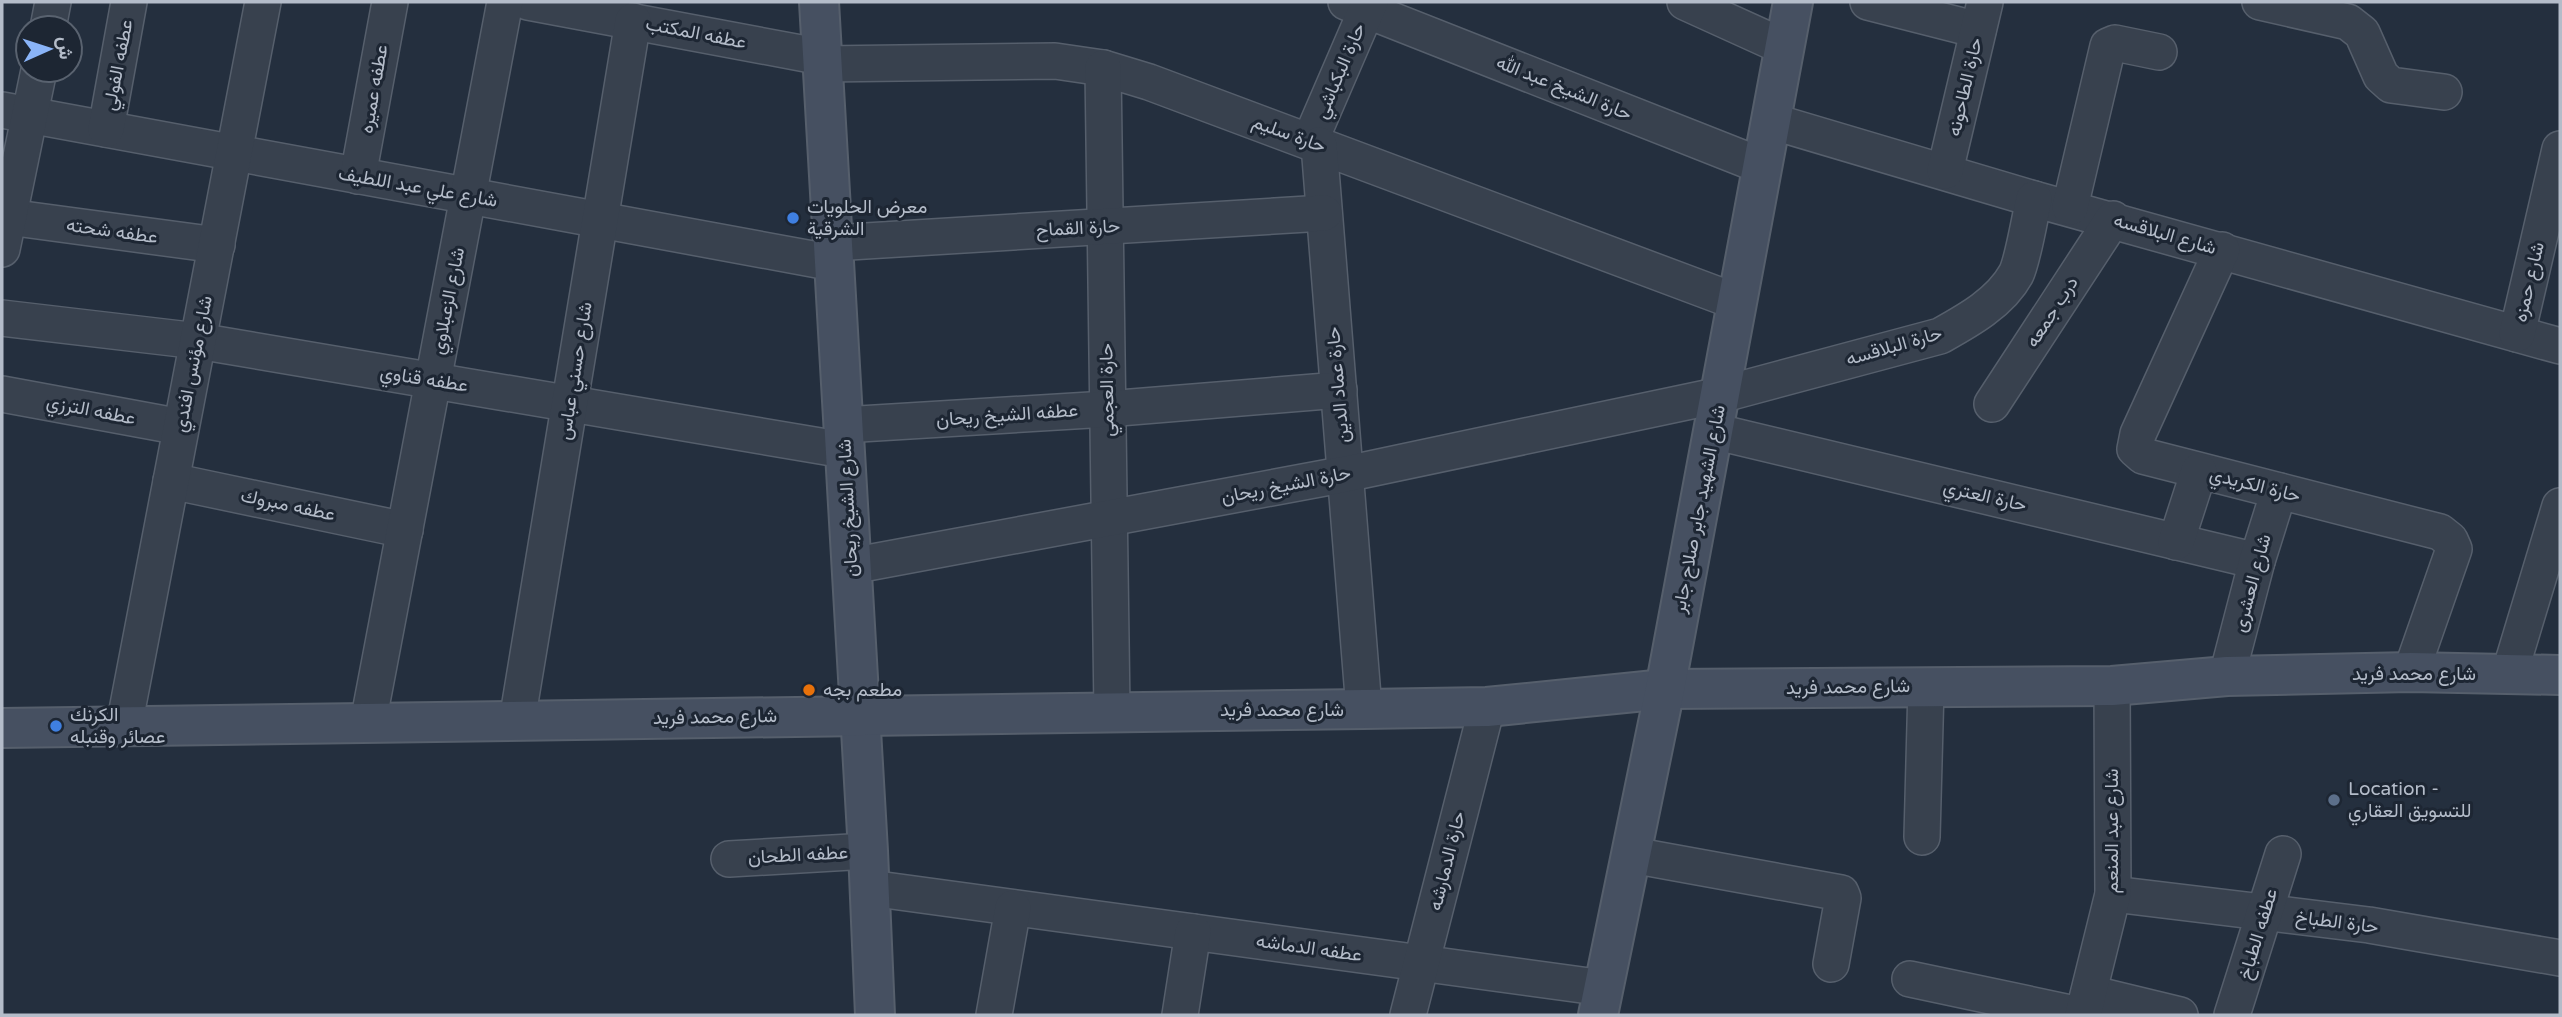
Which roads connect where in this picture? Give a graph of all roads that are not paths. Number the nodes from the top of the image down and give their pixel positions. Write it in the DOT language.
graph roads {
  1 [pos="129,2"];
  2 [pos="263,2"];
  3 [pos="390,2"];
  4 [pos="505,2"];
  5 [pos="528,2"];
  6 [pos="819,2"];
  7 [pos="1685,2"];
  8 [pos="1793,2"];
  9 [pos="1868,2"];
  10 [pos="1361,4"];
  11 [pos="2282,4"];
  12 [pos="1982,16"];
  13 [pos="633,21"];
  14 [pos="1784,47"];
  15 [pos="2159,52"];
  16 [pos="822,61"];
  17 [pos="1103,68"];
  18 [pos="32,84"];
  19 [pos="2444,92"];
  20 [pos="16,113"];
  21 [pos="1771,121"];
  22 [pos="106,129"];
  23 [pos="1315,143"];
  24 [pos="2560,149"];
  25 [pos="234,153"];
  26 [pos="1762,166"];
  27 [pos="1945,171"];
  28 [pos="358,176"];
  29 [pos="468,196"];
  30 [pos="2034,199"];
  31 [pos="2070,207"];
  32 [pos="1324,213"];
  33 [pos="2113,219"];
  34 [pos="600,220"];
  35 [pos="1105,226"];
  36 [pos="5,233"];
  37 [pos="217,245"];
  38 [pos="2222,250"];
  39 [pos="833,253"];
  40 [pos="1737,302"];
  41 [pos="2,318"];
  42 [pos="2517,334"];
  43 [pos="198,341"];
  44 [pos="2560,346"];
  45 [pos="433,380"];
  46 [pos="1339,390"];
  47 [pos="2,394"];
  48 [pos="570,403"];
  49 [pos="1992,404"];
  50 [pos="1107,409"];
  51 [pos="1717,413"];
  52 [pos="181,427"];
  53 [pos="843,438"];
  54 [pos="2199,471"];
  55 [pos="1346,474"];
  56 [pos="171,481"];
  57 [pos="2279,491"];
  58 [pos="2560,506"];
  59 [pos="1108,519"];
  60 [pos="405,530"];
  61 [pos="2176,542"];
  62 [pos="2257,561"];
  63 [pos="851,566"];
  64 [pos="2411,672"];
  65 [pos="2510,675"];
  66 [pos="2560,675"];
  67 [pos="2227,677"];
  68 [pos="2112,686"];
  69 [pos="1926,687"];
  70 [pos="1665,689"];
  71 [pos="1487,707"];
  72 [pos="1364,709"];
  73 [pos="1112,712"];
  74 [pos="859,715"];
  75 [pos="517,721"];
  76 [pos="368,723"];
  77 [pos="124,726"];
  78 [pos="2,728"];
  79 [pos="1922,837"];
  80 [pos="868,851"];
  81 [pos="2283,854"];
  82 [pos="1632,855"];
  83 [pos="729,859"];
  84 [pos="870,888"];
  85 [pos="2113,894"];
  86 [pos="1013,908"];
  87 [pos="2265,912"];
  88 [pos="1193,932"];
  89 [pos="2560,958"];
  90 [pos="1421,963"];
  91 [pos="1831,964"];
  92 [pos="1909,979"];
  93 [pos="1601,1002"];
  94 [pos="2084,1008"];
  95 [pos="875,1015"];
  96 [pos="994,1015"];
  97 [pos="1180,1015"];
  98 [pos="1408,1015"];
  99 [pos="2180,1015"];
  100 [pos="2232,1015"];
  1 -- 22 [label="street, عطفه الفولي"];
  2 -- 25 [label="street, شارع مؤنس افندي"];
  3 -- 28 [label="street, عطفه عميره"];
  4 -- 29 [label="street, شارع الزعبلاوي"];
  5 -- 13 [label="street, عطفه المكتب"];
  6 -- 16 [label="street, شارع الشيخ ريحان"];
  7 -- 14 [label="street"];
  8 -- 14 [label="street, شارع الشهيد جابر صلاح جابر"];
  9 -- 12 [label="street"];
  10 -- 23 [label="street, حارة البكباشي"];
  10 -- 26 [label="street, حارة الشيخ عبد الله"];
  11 -- 19 [label="street"];
  12 -- 27 [label="street, حارة الطاحونه"];
  13 -- 16 [label="street, عطفه المكتب"];
  13 -- 34 [label="street, شارع حسني عباس"];
  14 -- 21 [label="street, شارع الشهيد جابر صلاح جابر"];
  15 -- 31 [label="street"];
  16 -- 17 [label="street, حارة سليم"];
  16 -- 39 [label="street, شارع الشيخ ريحان"];
  17 -- 23 [label="street, حارة سليم"];
  17 -- 35 [label="street, حارة العجمي"];
  18 -- 20 [label="street"];
  20 -- 22 [label="street, شارع علي عبد اللطيف"];
  20 -- 36 [label="street"];
  21 -- 26 [label="street, شارع الشهيد جابر صلاح جابر"];
  21 -- 27 [label="street, شارع البلاقسه"];
  22 -- 25 [label="street, شارع علي عبد اللطيف"];
  23 -- 32 [label="street, حارة عماد الدين"];
  23 -- 40 [label="street, حارة سليم"];
  24 -- 42 [label="street, شارع حمزه"];
  25 -- 28 [label="street, شارع علي عبد اللطيف"];
  25 -- 37 [label="street, شارع مؤنس افندي"];
  26 -- 40 [label="street, شارع الشهيد جابر صلاح جابر"];
  27 -- 30 [label="street, شارع البلاقسه"];
  28 -- 29 [label="street, شارع علي عبد اللطيف"];
  29 -- 34 [label="street, شارع علي عبد اللطيف"];
  29 -- 45 [label="street, شارع الزعبلاوي"];
  30 -- 31 [label="street, شارع البلاقسه"];
  30 -- 51 [label="street, حارة البلاقسه"];
  31 -- 33 [label="street, شارع البلاقسه"];
  32 -- 35 [label="street, حارة القماح"];
  32 -- 46 [label="street, حارة عماد الدين"];
  33 -- 38 [label="street, شارع البلاقسه"];
  33 -- 49 [label="street, درب جمعه"];
  34 -- 39 [label="street, شارع علي عبد اللطيف"];
  34 -- 48 [label="street, شارع حسني عباس"];
  35 -- 39 [label="street, حارة القماح"];
  35 -- 50 [label="street, حارة العجمي"];
  36 -- 37 [label="street, عطفه شحته"];
  37 -- 43 [label="street, شارع مؤنس افندي"];
  38 -- 42 [label="street, شارع البلاقسه"];
  38 -- 54 [label="street, حارة الكريدي"];
  39 -- 53 [label="street, شارع الشيخ ريحان"];
  40 -- 51 [label="street, شارع الشهيد جابر صلاح جابر"];
  41 -- 43 [label="street, عطفه قناوي"];
  42 -- 44 [label="street, شارع البلاقسه"];
  43 -- 45 [label="street, عطفه قناوي"];
  43 -- 52 [label="street, شارع مؤنس افندي"];
  45 -- 48 [label="street, عطفه قناوي"];
  45 -- 60 [label="street, شارع الزعبلاوي"];
  46 -- 50 [label="street, عطفه الشيخ ريحان"];
  46 -- 55 [label="street, حارة عماد الدين"];
  47 -- 52 [label="street, عطفه الترزي"];
  48 -- 53 [label="street, عطفه قناوي"];
  48 -- 75 [label="street, شارع حسني عباس"];
  50 -- 53 [label="street, عطفه الشيخ ريحان"];
  50 -- 59 [label="street, حارة العجمي"];
  51 -- 55 [label="street, حارة الشيخ ريحان"];
  51 -- 61 [label="street, حارة العتري"];
  51 -- 70 [label="street, شارع الشهيد جابر صلاح جابر"];
  52 -- 56 [label="street, شارع مؤنس افندي"];
  53 -- 63 [label="street, شارع الشيخ ريحان"];
  54 -- 57 [label="street, حارة الكريدي"];
  54 -- 61 [label="street"];
  55 -- 59 [label="street, حارة الشيخ ريحان"];
  55 -- 72 [label="street, حارة عماد الدين"];
  56 -- 60 [label="street, عطفه مبروك"];
  56 -- 77 [label="street, شارع مؤنس افندي"];
  57 -- 62 [label="street, شارع العشرى"];
  57 -- 64 [label="street, حارة الكريدي"];
  58 -- 65 [label="street"];
  59 -- 63 [label="street, حارة الشيخ ريحان"];
  59 -- 73 [label="street, حارة العجمي"];
  60 -- 76 [label="street, شارع الزعبلاوي"];
  61 -- 62 [label="street, حارة العتري"];
  62 -- 67 [label="street, شارع العشرى"];
  63 -- 74 [label="street, شارع الشيخ ريحان"];
  64 -- 65 [label="street, شارع محمد فريد"];
  64 -- 67 [label="street, شارع محمد فريد"];
  65 -- 66 [label="street, شارع محمد فريد"];
  67 -- 68 [label="street, شارع محمد فريد"];
  68 -- 69 [label="street, شارع محمد فريد"];
  68 -- 85 [label="street, شارع عبد المنعم"];
  69 -- 70 [label="street, شارع محمد فريد"];
  69 -- 79 [label="street"];
  70 -- 71 [label="street, شارع محمد فريد"];
  70 -- 82 [label="street, شارع الشهيد جابر صلاح جابر"];
  71 -- 72 [label="street, شارع محمد فريد"];
  71 -- 90 [label="street, حارة الدمارشه"];
  72 -- 73 [label="street, شارع محمد فريد"];
  73 -- 74 [label="street, شارع محمد فريد"];
  74 -- 75 [label="street, شارع محمد فريد"];
  74 -- 80 [label="street, شارع الشيخ ريحان"];
  75 -- 76 [label="street, شارع محمد فريد"];
  76 -- 77 [label="street, شارع محمد فريد"];
  77 -- 78 [label="street, شارع محمد فريد"];
  80 -- 83 [label="street, عطفه الطحان"];
  80 -- 84 [label="street, شارع الشيخ ريحان"];
  81 -- 87 [label="street, عطفه الطباخ"];
  82 -- 91 [label="street"];
  82 -- 93 [label="street, شارع الشهيد جابر صلاح جابر"];
  84 -- 86 [label="street, عطفه الدماشه"];
  84 -- 95 [label="street, شارع الشيخ ريحان"];
  85 -- 87 [label="street, حارة الطباخ"];
  85 -- 94 [label="street, شارع عبد المنعم"];
  86 -- 88 [label="street, عطفه الدماشه"];
  86 -- 96 [label="street"];
  87 -- 89 [label="street, حارة الطباخ"];
  87 -- 100 [label="street, عطفه الطباخ"];
  88 -- 90 [label="street, عطفه الدماشه"];
  88 -- 97 [label="street"];
  90 -- 93 [label="street, عطفه الدماشه"];
  90 -- 98 [label="street, حارة الدمارشه"];
  92 -- 94 [label="street"];
  94 -- 99 [label="street"];
}
